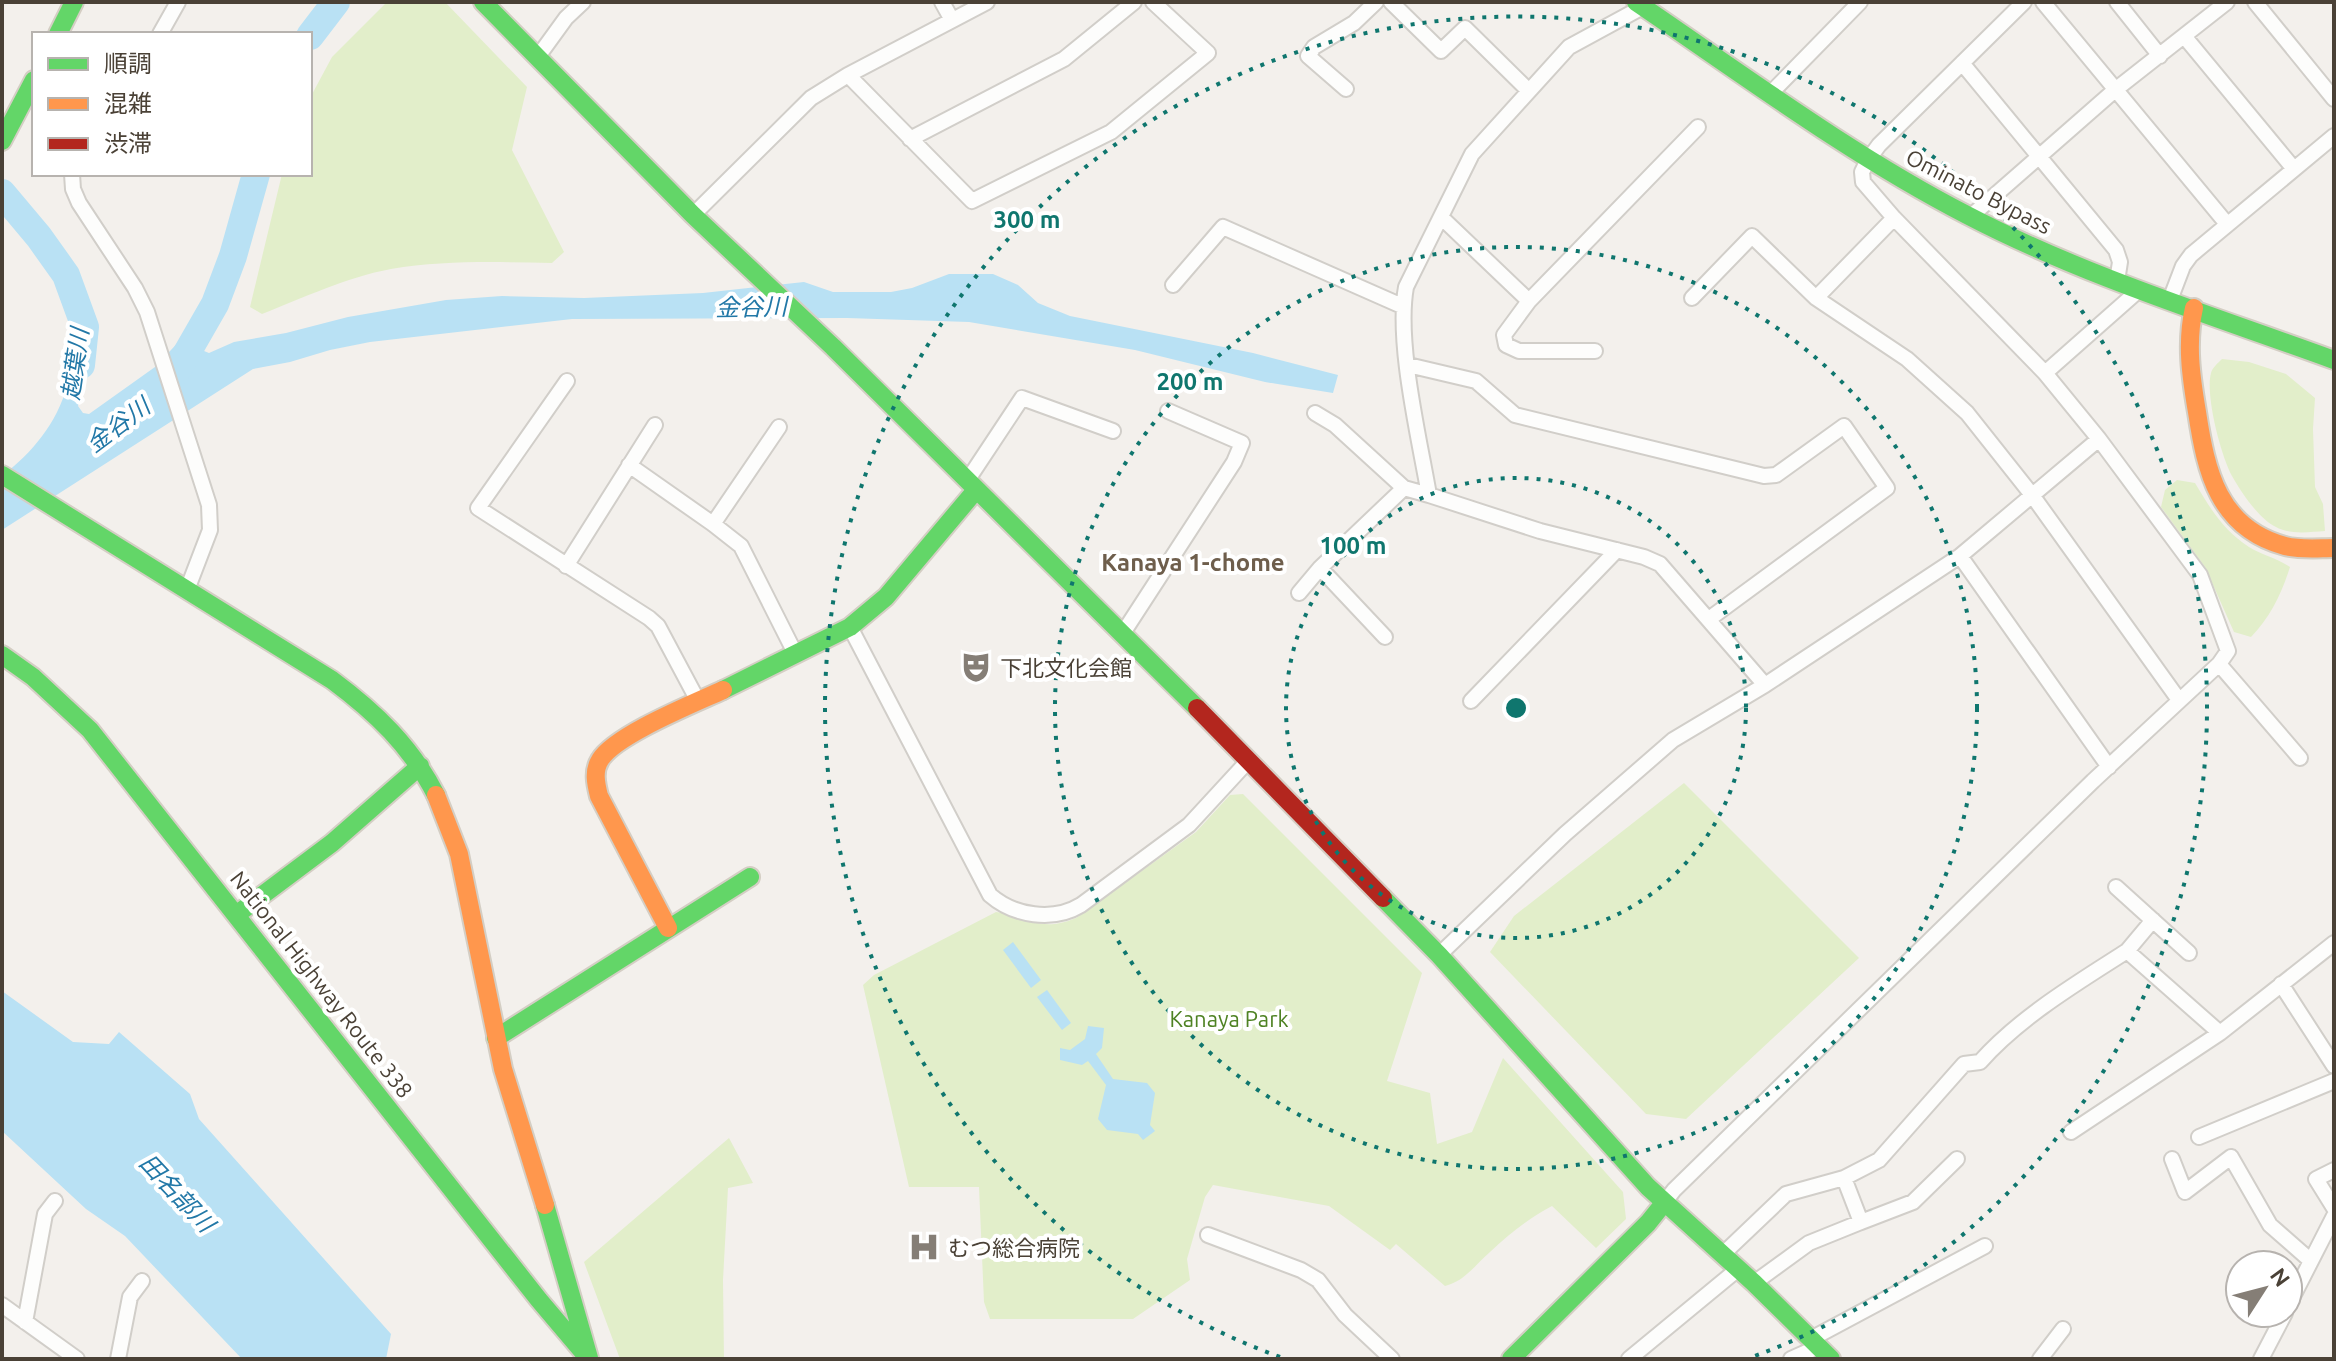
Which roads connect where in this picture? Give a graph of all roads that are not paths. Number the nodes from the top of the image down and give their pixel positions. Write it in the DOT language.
graph roads {
  1 [pos="74,2"];
  2 [pos="178,2"];
  3 [pos="483,2"];
  4 [pos="583,2"];
  5 [pos="942,2"];
  6 [pos="987,2"];
  7 [pos="1134,2"];
  8 [pos="1153,2"];
  9 [pos="1376,2"];
  10 [pos="1391,2"];
  11 [pos="1860,2"];
  12 [pos="2043,2"];
  13 [pos="2117,2"];
  14 [pos="2227,2"];
  15 [pos="2255,2"];
  16 [pos="1643,4"];
  17 [pos="2015,5"];
  18 [pos="952,20"];
  19 [pos="59,32"];
  20 [pos="161,32"];
  21 [pos="2184,36"];
  22 [pos="2160,56"];
  23 [pos="537,58"];
  24 [pos="1962,63"];
  25 [pos="848,75"];
  26 [pos="32,84"];
  27 [pos="1346,89"];
  28 [pos="2115,90"];
  29 [pos="1529,91"];
  30 [pos="1770,94"];
  31 [pos="2334,99"];
  32 [pos="1698,127"];
  33 [pos="2334,136"];
  34 [pos="910,139"];
  35 [pos="2,141"];
  36 [pos="2040,157"];
  37 [pos="1868,160"];
  38 [pos="2294,169"];
  39 [pos="72,181"];
  40 [pos="693,215"];
  41 [pos="1970,217"];
  42 [pos="1442,218"];
  43 [pos="1894,218"];
  44 [pos="2227,224"];
  45 [pos="2117,281"];
  46 [pos="1173,285"];
  47 [pos="2139,290"];
  48 [pos="1692,298"];
  49 [pos="1816,298"];
  50 [pos="2170,300"];
  51 [pos="1529,301"];
  52 [pos="1402,306"];
  53 [pos="2194,308"];
  54 [pos="1595,351"];
  55 [pos="2334,360"];
  56 [pos="1408,365"];
  57 [pos="2045,373"];
  58 [pos="567,381"];
  59 [pos="1168,411"];
  60 [pos="1315,413"];
  61 [pos="655,425"];
  62 [pos="779,427"];
  63 [pos="1113,431"];
  64 [pos="2099,439"];
  65 [pos="629,465"];
  66 [pos="2,475"];
  67 [pos="972,485"];
  68 [pos="1404,488"];
  69 [pos="1429,495"];
  70 [pos="2032,495"];
  71 [pos="713,524"];
  72 [pos="2334,548"];
  73 [pos="1617,550"];
  74 [pos="1960,556"];
  75 [pos="566,566"];
  76 [pos="1320,568"];
  77 [pos="187,590"];
  78 [pos="1299,593"];
  79 [pos="1709,619"];
  80 [pos="850,627"];
  81 [pos="1123,633"];
  82 [pos="1385,637"];
  83 [pos="2,655"];
  84 [pos="796,655"];
  85 [pos="2219,664"];
  86 [pos="1765,685"];
  87 [pos="2179,700"];
  88 [pos="698,701"];
  89 [pos="1471,701"];
  90 [pos="2300,758"];
  91 [pos="1248,761"];
  92 [pos="420,766"];
  93 [pos="2109,767"];
  94 [pos="750,877"];
  95 [pos="2116,887"];
  96 [pos="236,915"];
  97 [pos="2153,920"];
  98 [pos="668,928"];
  99 [pos="2334,943"];
  100 [pos="2127,951"];
  101 [pos="2189,953"];
  102 [pos="1439,955"];
  103 [pos="2281,984"];
  104 [pos="2220,1033"];
  105 [pos="496,1038"];
  106 [pos="2334,1066"];
  107 [pos="2334,1081"];
  108 [pos="2071,1132"];
  109 [pos="2199,1137"];
  110 [pos="1957,1159"];
  111 [pos="2172,1159"];
  112 [pos="2334,1170"];
  113 [pos="1844,1178"];
  114 [pos="55,1201"];
  115 [pos="1664,1203"];
  116 [pos="2334,1208"];
  117 [pos="2334,1216"];
  118 [pos="1861,1222"];
  119 [pos="1208,1235"];
  120 [pos="1985,1246"];
  121 [pos="1722,1255"];
  122 [pos="2311,1261"];
  123 [pos="1738,1269"];
  124 [pos="2304,1275"];
  125 [pos="142,1281"];
  126 [pos="1754,1283"];
  127 [pos="2,1305"];
  128 [pos="25,1322"];
  129 [pos="2063,1329"];
  130 [pos="2277,1329"];
  131 [pos="1819,1348"];
  132 [pos="77,1359"];
  133 [pos="118,1359"];
  134 [pos="589,1359"];
  135 [pos="1392,1359"];
  136 [pos="1511,1359"];
  137 [pos="1629,1359"];
  138 [pos="1791,1359"];
  139 [pos="2040,1359"];
  140 [pos="2261,1359"];
  1 -- 19 [label="main road"];
  2 -- 20 [label="street"];
  3 -- 23 [label="main road"];
  4 -- 23 [label="street"];
  5 -- 18 [label="street"];
  6 -- 18 [label="street"];
  7 -- 34 [label="street"];
  8 -- 34 [label="street"];
  9 -- 27 [label="street"];
  10 -- 29 [label="street"];
  11 -- 30 [label="street"];
  12 -- 28 [label="street"];
  13 -- 22 [label="street"];
  14 -- 21 [label="street"];
  15 -- 31 [label="street"];
  16 -- 29 [label="street"];
  16 -- 30 [label="main road, Ominato Bypass"];
  17 -- 24 [label="street"];
  18 -- 25 [label="street"];
  21 -- 22 [label="street"];
  21 -- 38 [label="street"];
  22 -- 28 [label="street"];
  23 -- 40 [label="main road"];
  24 -- 36 [label="street"];
  24 -- 37 [label="street"];
  25 -- 34 [label="street"];
  25 -- 40 [label="street"];
  26 -- 35 [label="main road"];
  28 -- 36 [label="street"];
  28 -- 44 [label="street"];
  29 -- 42 [label="street"];
  30 -- 37 [label="main road, Ominato Bypass"];
  32 -- 51 [label="street"];
  33 -- 38 [label="street"];
  36 -- 41 [label="street"];
  36 -- 45 [label="street"];
  37 -- 41 [label="main road, Ominato Bypass"];
  37 -- 43 [label="street"];
  38 -- 44 [label="street"];
  39 -- 77 [label="street"];
  40 -- 67 [label="main road"];
  41 -- 45 [label="main road, Ominato Bypass"];
  42 -- 51 [label="street"];
  42 -- 52 [label="street"];
  43 -- 49 [label="street"];
  43 -- 57 [label="street"];
  44 -- 50 [label="street"];
  45 -- 47 [label="main road, Ominato Bypass"];
  46 -- 52 [label="street"];
  47 -- 50 [label="main road, Ominato Bypass"];
  47 -- 57 [label="street"];
  48 -- 49 [label="street"];
  49 -- 70 [label="street"];
  50 -- 53 [label="main road, Ominato Bypass"];
  51 -- 54 [label="street"];
  52 -- 56 [label="street"];
  53 -- 55 [label="main road, Ominato Bypass"];
  53 -- 72 [label="main road"];
  56 -- 69 [label="street"];
  56 -- 79 [label="street"];
  57 -- 64 [label="street"];
  58 -- 75 [label="street"];
  59 -- 81 [label="street"];
  60 -- 68 [label="street"];
  61 -- 65 [label="street"];
  62 -- 71 [label="street"];
  63 -- 67 [label="street"];
  64 -- 70 [label="street"];
  64 -- 85 [label="street"];
  65 -- 71 [label="street"];
  65 -- 75 [label="street"];
  66 -- 77 [label="main road"];
  67 -- 80 [label="main road"];
  67 -- 81 [label="main road"];
  68 -- 69 [label="street"];
  68 -- 76 [label="street"];
  69 -- 73 [label="street"];
  70 -- 74 [label="street"];
  70 -- 87 [label="street"];
  71 -- 84 [label="street"];
  73 -- 79 [label="street"];
  73 -- 89 [label="street"];
  74 -- 86 [label="street"];
  74 -- 93 [label="street"];
  75 -- 88 [label="street"];
  76 -- 78 [label="street"];
  76 -- 82 [label="street"];
  77 -- 92 [label="main road"];
  79 -- 86 [label="street"];
  80 -- 84 [label="main road"];
  80 -- 91 [label="street"];
  81 -- 91 [label="main road"];
  83 -- 96 [label="main road, National Highway Route 338"];
  84 -- 88 [label="main road"];
  85 -- 87 [label="street"];
  85 -- 90 [label="street"];
  86 -- 102 [label="street"];
  87 -- 93 [label="street"];
  88 -- 98 [label="main road"];
  91 -- 102 [label="main road"];
  92 -- 96 [label="main road"];
  92 -- 105 [label="main road"];
  93 -- 115 [label="street"];
  94 -- 98 [label="main road"];
  95 -- 97 [label="street"];
  96 -- 134 [label="main road, National Highway Route 338"];
  97 -- 100 [label="street"];
  97 -- 101 [label="street"];
  98 -- 105 [label="main road"];
  99 -- 103 [label="street"];
  100 -- 104 [label="street"];
  100 -- 113 [label="street"];
  102 -- 115 [label="main road"];
  103 -- 104 [label="street"];
  103 -- 106 [label="street"];
  104 -- 108 [label="street"];
  105 -- 134 [label="main road"];
  107 -- 109 [label="street"];
  110 -- 118 [label="street"];
  111 -- 122 [label="street"];
  112 -- 116 [label="street"];
  113 -- 118 [label="street"];
  113 -- 121 [label="street"];
  114 -- 128 [label="street"];
  115 -- 121 [label="main road"];
  115 -- 136 [label="main road"];
  117 -- 122 [label="street"];
  118 -- 126 [label="street"];
  119 -- 135 [label="street"];
  120 -- 131 [label="street"];
  121 -- 123 [label="main road"];
  122 -- 124 [label="street"];
  123 -- 126 [label="main road"];
  123 -- 137 [label="street"];
  125 -- 133 [label="street"];
  126 -- 131 [label="main road"];
  127 -- 128 [label="street"];
  128 -- 132 [label="street"];
  129 -- 139 [label="street"];
  130 -- 140 [label="street"];
  131 -- 138 [label="street"];
}
